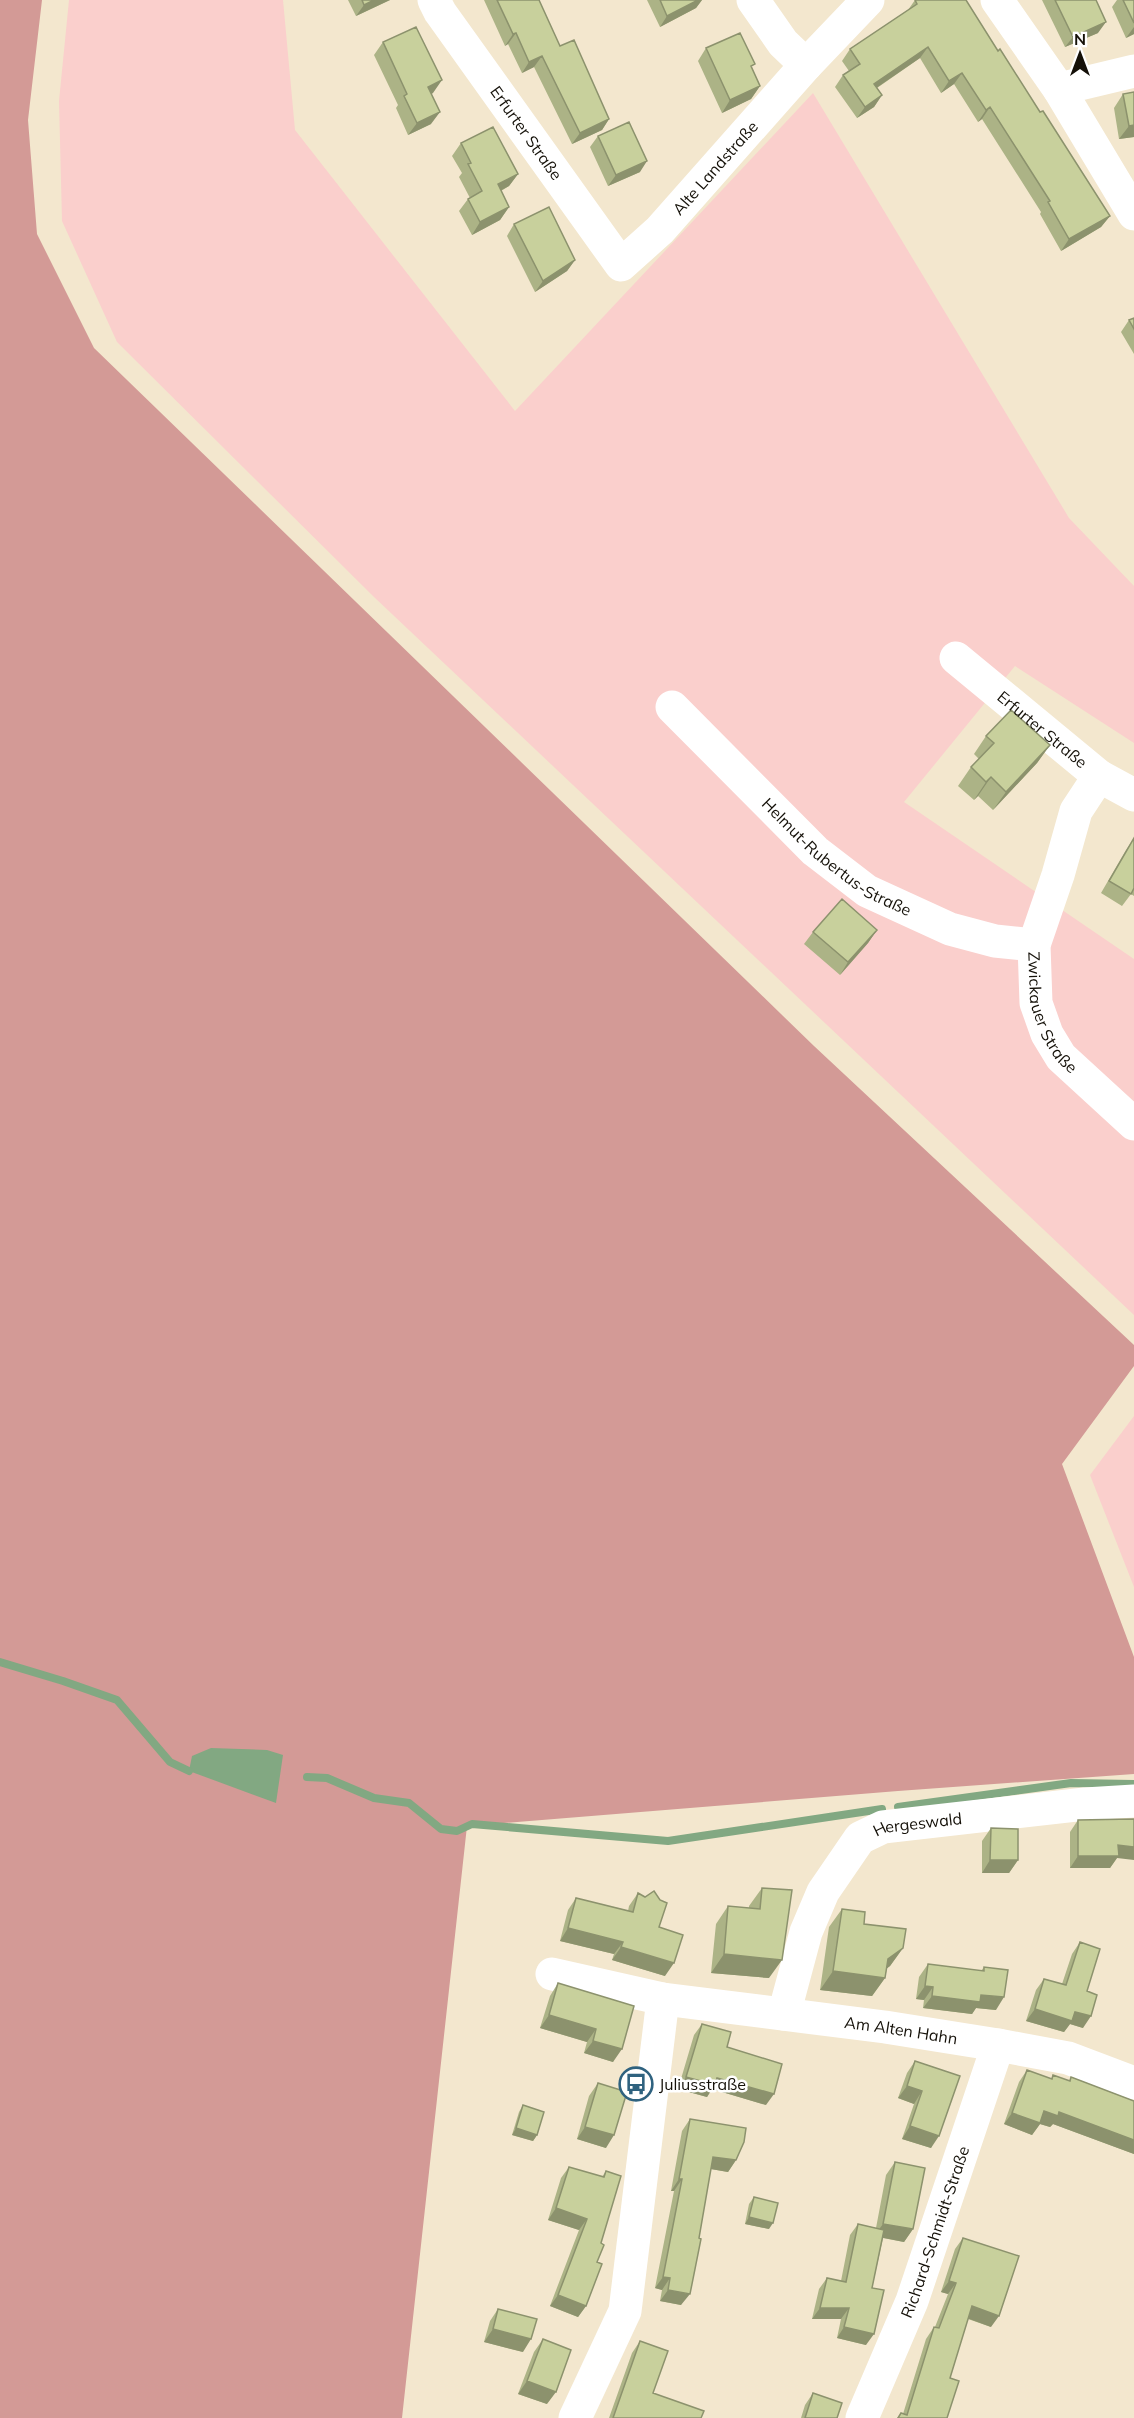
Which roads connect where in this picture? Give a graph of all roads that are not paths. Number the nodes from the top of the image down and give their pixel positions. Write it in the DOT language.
graph roads {
  1 [pos="434,0"];
  2 [pos="753,0"];
  3 [pos="868,0"];
  4 [pos="997,0"];
  5 [pos="806,65"];
  6 [pos="1134,71"];
  7 [pos="1059,88"];
  8 [pos="1134,214"];
  9 [pos="621,265"];
  10 [pos="956,658"];
  11 [pos="672,707"];
  12 [pos="1099,776"];
  13 [pos="1134,795"];
  14 [pos="1034,945"];
  15 [pos="1134,1124"];
  16 [pos="1134,1801"];
  17 [pos="552,1974"];
  18 [pos="663,1999"];
  19 [pos="784,2014"];
  20 [pos="998,2045"];
  21 [pos="1134,2083"];
  22 [pos="575,2418"];
  23 [pos="862,2418"];
  1 -- 9 [label="street, Erfurter Straße"];
  2 -- 5 [label="street"];
  3 -- 5 [label="street, Alte Landstraße"];
  4 -- 7 [label="street"];
  5 -- 9 [label="street, Alte Landstraße"];
  6 -- 7 [label="street"];
  7 -- 8 [label="street"];
  10 -- 12 [label="street, Erfurter Straße"];
  11 -- 14 [label="street, Helmut-Rubertus-Straße"];
  12 -- 13 [label="street, Erfurter Straße"];
  12 -- 14 [label="street, Zwickauer Straße"];
  14 -- 15 [label="street, Zwickauer Straße"];
  16 -- 19 [label="street, Hergeswald"];
  17 -- 18 [label="street"];
  18 -- 19 [label="street, Am Alten Hahn"];
  18 -- 22 [label="street"];
  19 -- 20 [label="street, Am Alten Hahn"];
  20 -- 21 [label="street, Am Alten Hahn"];
  20 -- 23 [label="street, Richard-Schmidt-Straße"];
}
